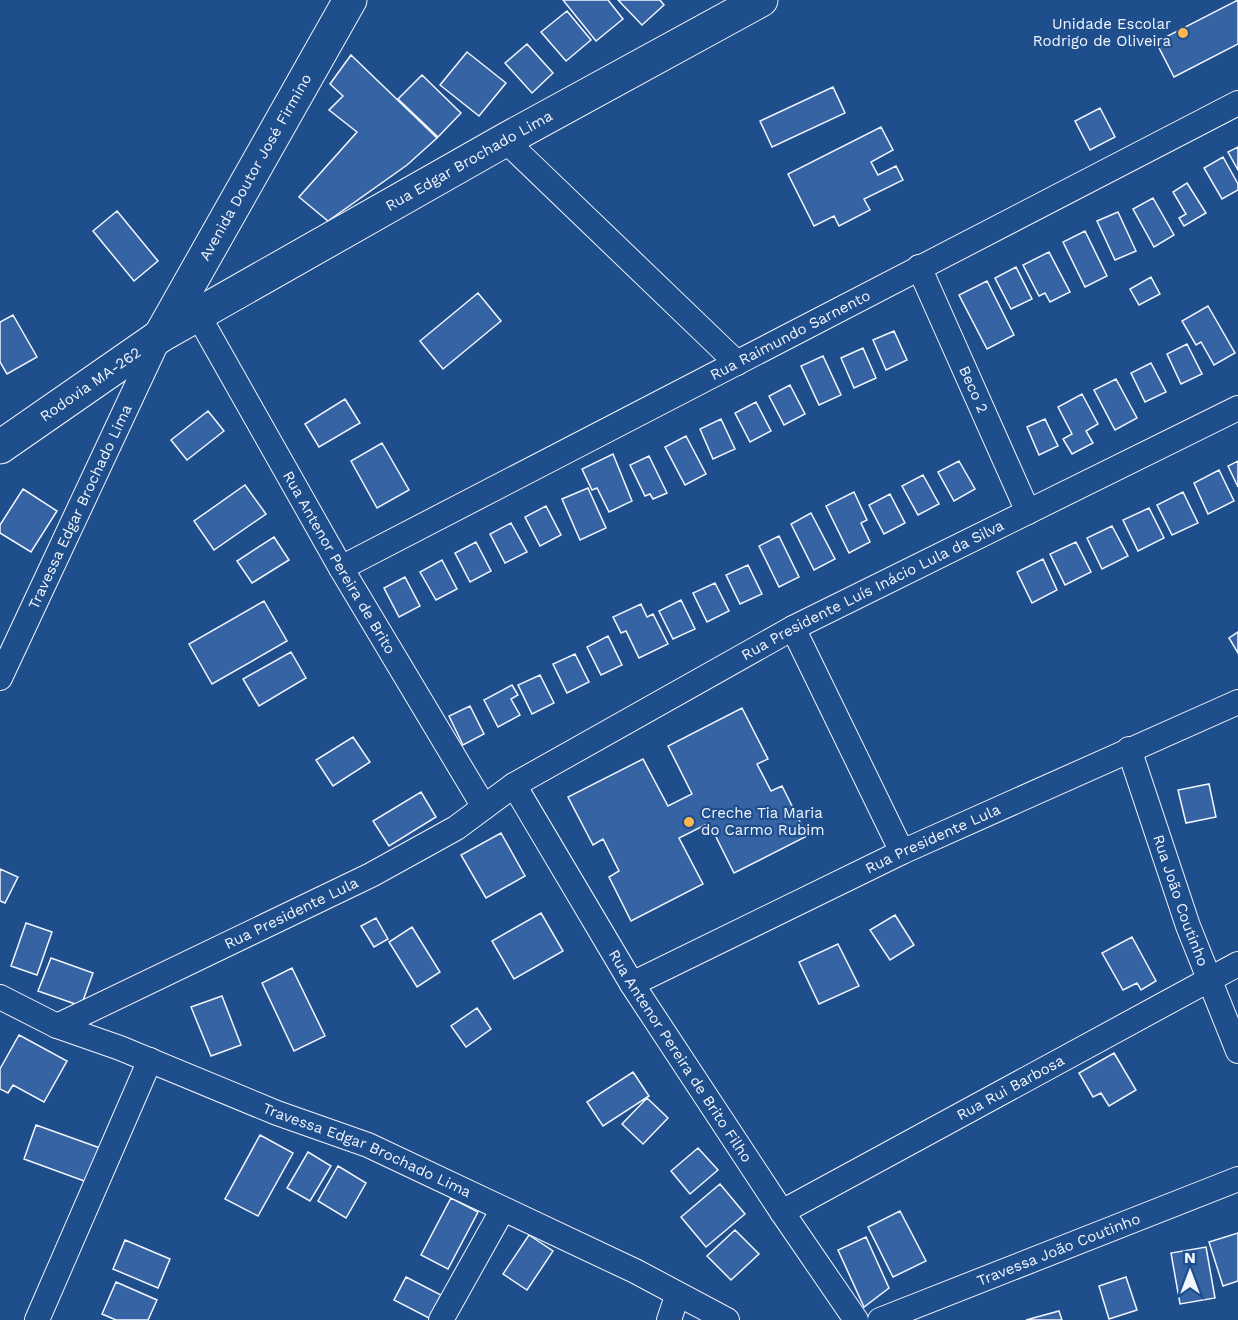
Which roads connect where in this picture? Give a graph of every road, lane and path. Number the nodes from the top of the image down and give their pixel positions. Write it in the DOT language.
graph roads {
  1 [pos="350,0"];
  2 [pos="761,0"];
  3 [pos="1238,103"];
  4 [pos="505,140"];
  5 [pos="919,267"];
  6 [pos="180,325"];
  7 [pos="737,363"];
  8 [pos="1238,408"];
  9 [pos="0,447"];
  10 [pos="1028,512"];
  11 [pos="341,568"];
  12 [pos="793,628"];
  13 [pos="0,678"];
  14 [pos="1238,702"];
  15 [pos="1129,749"];
  16 [pos="514,785"];
  17 [pos="484,807"];
  18 [pos="902,852"];
  19 [pos="1238,964"];
  20 [pos="1209,979"];
  21 [pos="632,984"];
  22 [pos="0,997"];
  23 [pos="57,1026"];
  24 [pos="1238,1051"];
  25 [pos="150,1060"];
  26 [pos="1238,1179"];
  27 [pos="503,1209"];
  28 [pos="782,1212"];
  29 [pos="677,1296"];
  30 [pos="37,1320"];
  31 [pos="441,1320"];
  32 [pos="669,1320"];
  33 [pos="727,1320"];
  34 [pos="856,1320"];
  35 [pos="880,1320"];
  1 -- 6 [label="main road, Avenida Doutor José Firmino"];
  2 -- 4 [label="main road, Rua Edgar Brochado Lima"];
  3 -- 5 [label="street, Rua Raimundo Sarnento"];
  4 -- 6 [label="main road, Rua Edgar Brochado Lima"];
  4 -- 7 [label="street"];
  5 -- 7 [label="street, Rua Raimundo Sarnento"];
  5 -- 10 [label="street, Beco 2"];
  6 -- 9 [label="main road, Rodovia MA-262"];
  6 -- 11 [label="street, Rua Antenor Pereira de Brito"];
  6 -- 13 [label="street, Travessa Edgar Brochado Lima"];
  7 -- 11 [label="street, Rua Raimundo Sarnento"];
  8 -- 10 [label="street, Rua Presidente Luís Inácio Lula da Silva"];
  10 -- 12 [label="street, Rua Presidente Luís Inácio Lula da Silva"];
  11 -- 17 [label="street, Rua Antenor Pereira de Brito"];
  12 -- 16 [label="street, Rua Presidente Luís Inácio Lula da Silva"];
  12 -- 18 [label="street"];
  14 -- 15 [label="street, Rua Presidente Lula"];
  15 -- 18 [label="street, Rua Presidente Lula"];
  15 -- 20 [label="street, Rua João Coutinho"];
  16 -- 17 [label="street, Rua Presidente Lula"];
  16 -- 21 [label="street, Rua Antenor Pereira de Brito Filho"];
  17 -- 23 [label="street, Rua Presidente Lula"];
  18 -- 21 [label="street, Rua Presidente Lula"];
  19 -- 20 [label="street, Rua Rui Barbosa"];
  20 -- 24 [label="street, Rua João Coutinho"];
  20 -- 28 [label="street, Rua Rui Barbosa"];
  21 -- 28 [label="street, Rua Antenor Pereira de Brito Filho"];
  22 -- 23 [label="street, Travessa Edgar Brochado Lima"];
  23 -- 25 [label="street, Travessa Edgar Brochado Lima"];
  25 -- 27 [label="street, Travessa Edgar Brochado Lima"];
  25 -- 30 [label="street"];
  26 -- 35 [label="street, Travessa João Coutinho"];
  27 -- 29 [label="street, Travessa Edgar Brochado Lima"];
  27 -- 31 [label="street"];
  28 -- 34 [label="street, Rua Antenor Pereira de Brito Filho"];
  29 -- 32 [label="street"];
  29 -- 33 [label="street, Travessa Edgar Brochado Lima"];
}
